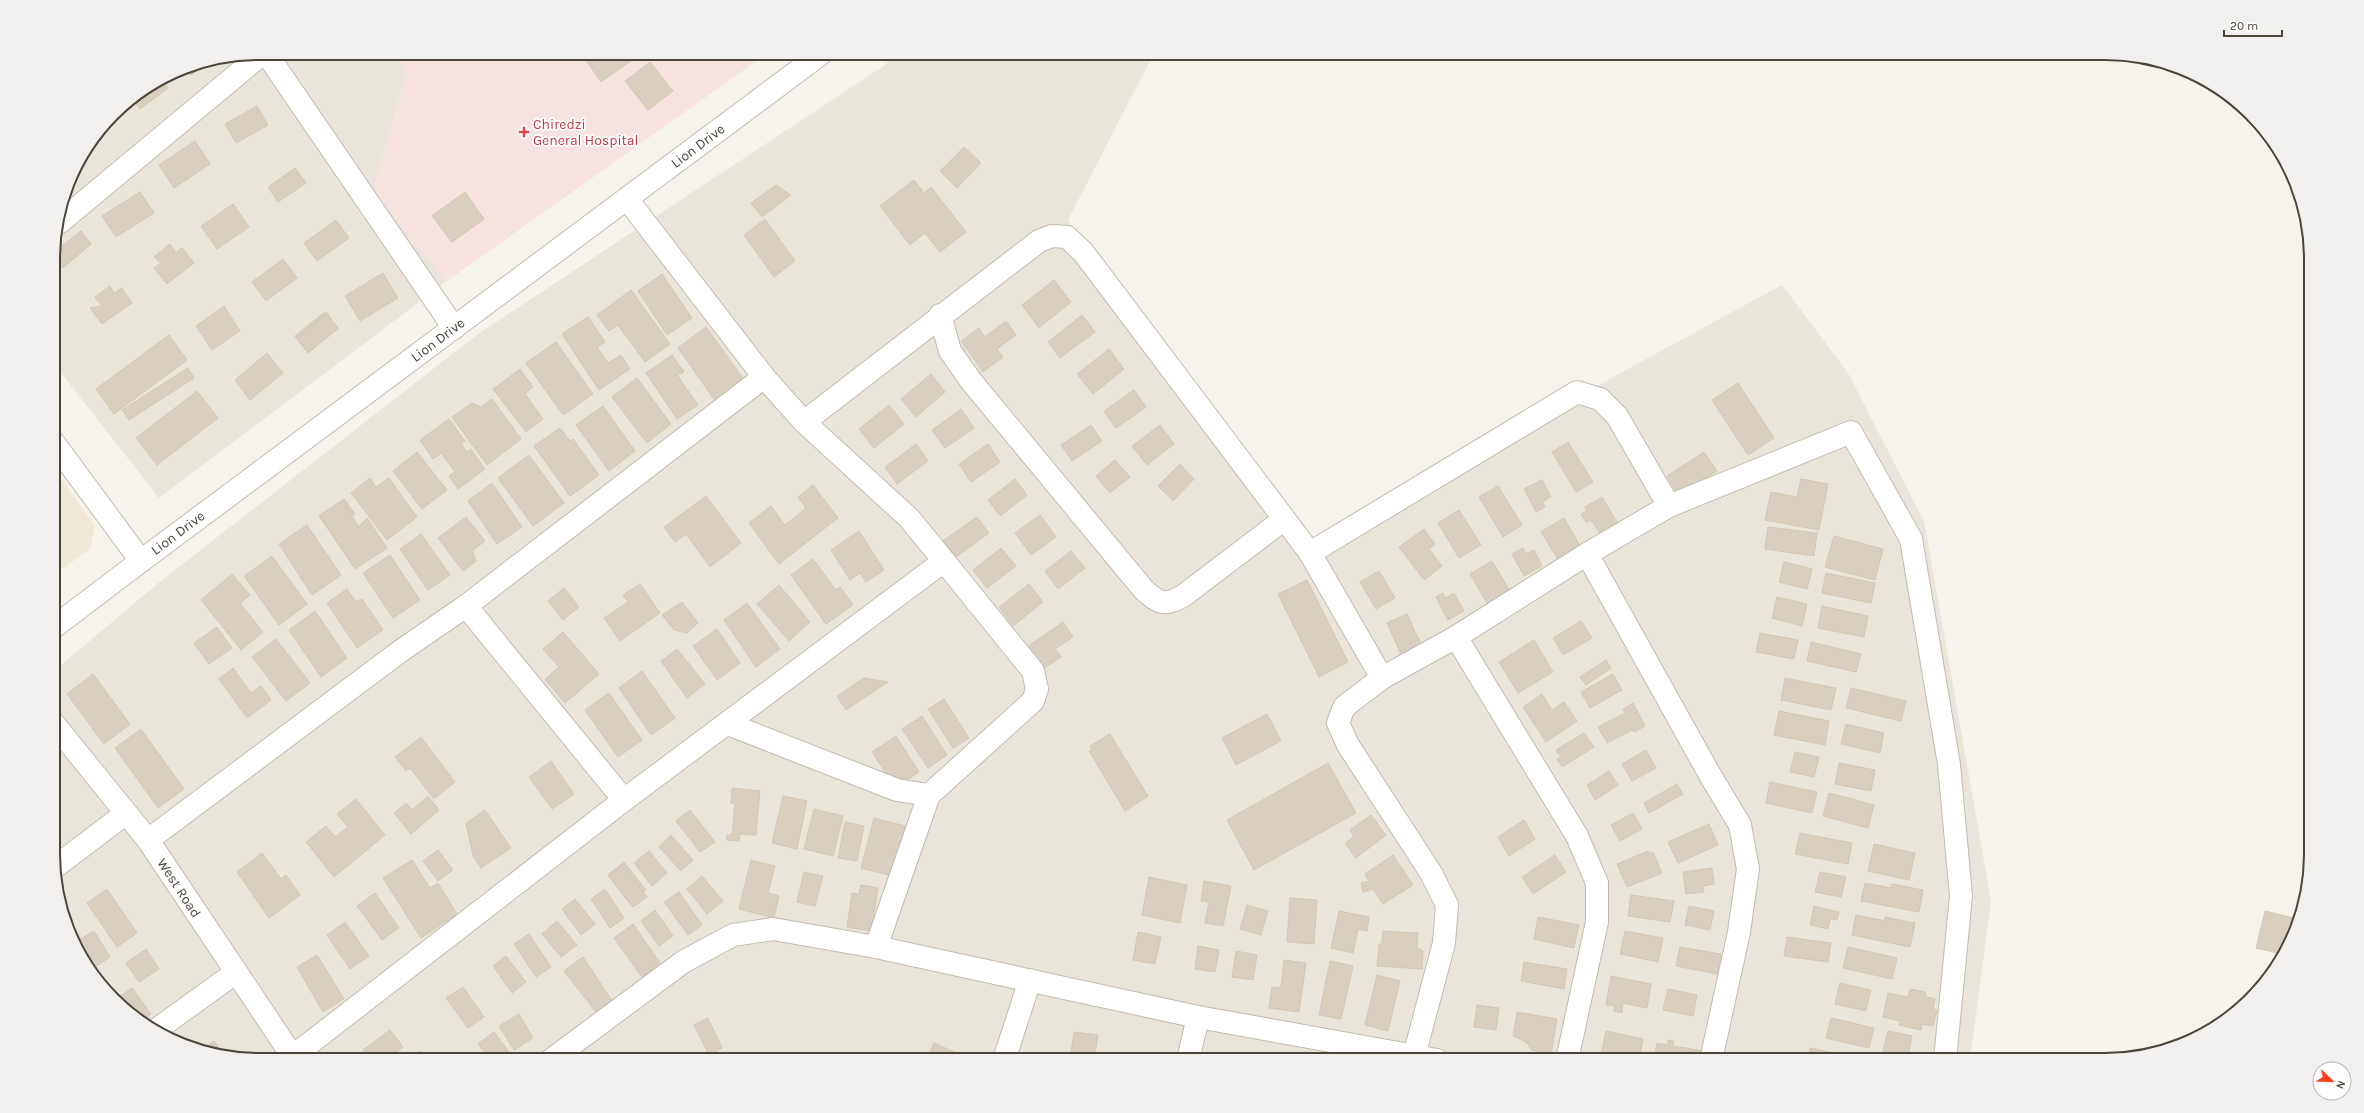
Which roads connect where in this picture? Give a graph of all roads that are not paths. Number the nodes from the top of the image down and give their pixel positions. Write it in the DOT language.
graph roads {
  1 [pos="257,60"];
  2 [pos="270,60"];
  3 [pos="813,60"];
  4 [pos="627,199"];
  5 [pos="64,218"];
  6 [pos="940,315"];
  7 [pos="454,328"];
  8 [pos="764,377"];
  9 [pos="804,422"];
  10 [pos="60,451"];
  11 [pos="1669,506"];
  12 [pos="1283,520"];
  13 [pos="1310,554"];
  14 [pos="1587,554"];
  15 [pos="140,561"];
  16 [pos="944,561"];
  17 [pos="466,606"];
  18 [pos="60,622"];
  19 [pos="1456,636"];
  20 [pos="1382,678"];
  21 [pos="728,724"];
  22 [pos="60,732"];
  23 [pos="929,794"];
  24 [pos="624,800"];
  25 [pos="124,814"];
  26 [pos="148,840"];
  27 [pos="60,863"];
  28 [pos="876,947"];
  29 [pos="235,974"];
  30 [pos="1030,980"];
  31 [pos="1198,1017"];
  32 [pos="160,1027"];
  33 [pos="290,1053"];
  34 [pos="302,1053"];
  35 [pos="560,1053"];
  36 [pos="1006,1053"];
  37 [pos="1190,1053"];
  38 [pos="1365,1053"];
  39 [pos="1415,1053"];
  40 [pos="1569,1053"];
  41 [pos="1713,1053"];
  42 [pos="1946,1053"];
  1 -- 5 [label="street"];
  2 -- 7 [label="street"];
  3 -- 4 [label="street, Lion Drive"];
  4 -- 7 [label="street, Lion Drive"];
  4 -- 8 [label="street"];
  6 -- 9 [label="street"];
  6 -- 12 [label="street"];
  6 -- 12 [label="street"];
  7 -- 15 [label="street, Lion Drive"];
  8 -- 9 [label="street"];
  8 -- 17 [label="street"];
  9 -- 16 [label="street"];
  10 -- 15 [label="street"];
  11 -- 13 [label="street"];
  11 -- 14 [label="street"];
  11 -- 42 [label="street"];
  12 -- 13 [label="street"];
  13 -- 20 [label="street"];
  14 -- 19 [label="street"];
  14 -- 41 [label="street"];
  15 -- 18 [label="street, Lion Drive"];
  16 -- 21 [label="street"];
  16 -- 23 [label="street"];
  17 -- 24 [label="street"];
  17 -- 26 [label="street"];
  19 -- 20 [label="street"];
  19 -- 40 [label="street"];
  20 -- 39 [label="street"];
  21 -- 23 [label="street"];
  21 -- 24 [label="street"];
  22 -- 25 [label="street, West Road"];
  23 -- 28 [label="street"];
  24 -- 34 [label="street"];
  25 -- 26 [label="street, West Road"];
  25 -- 27 [label="street"];
  26 -- 29 [label="street, West Road"];
  28 -- 30 [label="street"];
  28 -- 35 [label="street"];
  29 -- 32 [label="street"];
  29 -- 33 [label="street, West Road"];
  30 -- 31 [label="street"];
  30 -- 36 [label="street"];
  31 -- 37 [label="street"];
  31 -- 38 [label="street"];
}
